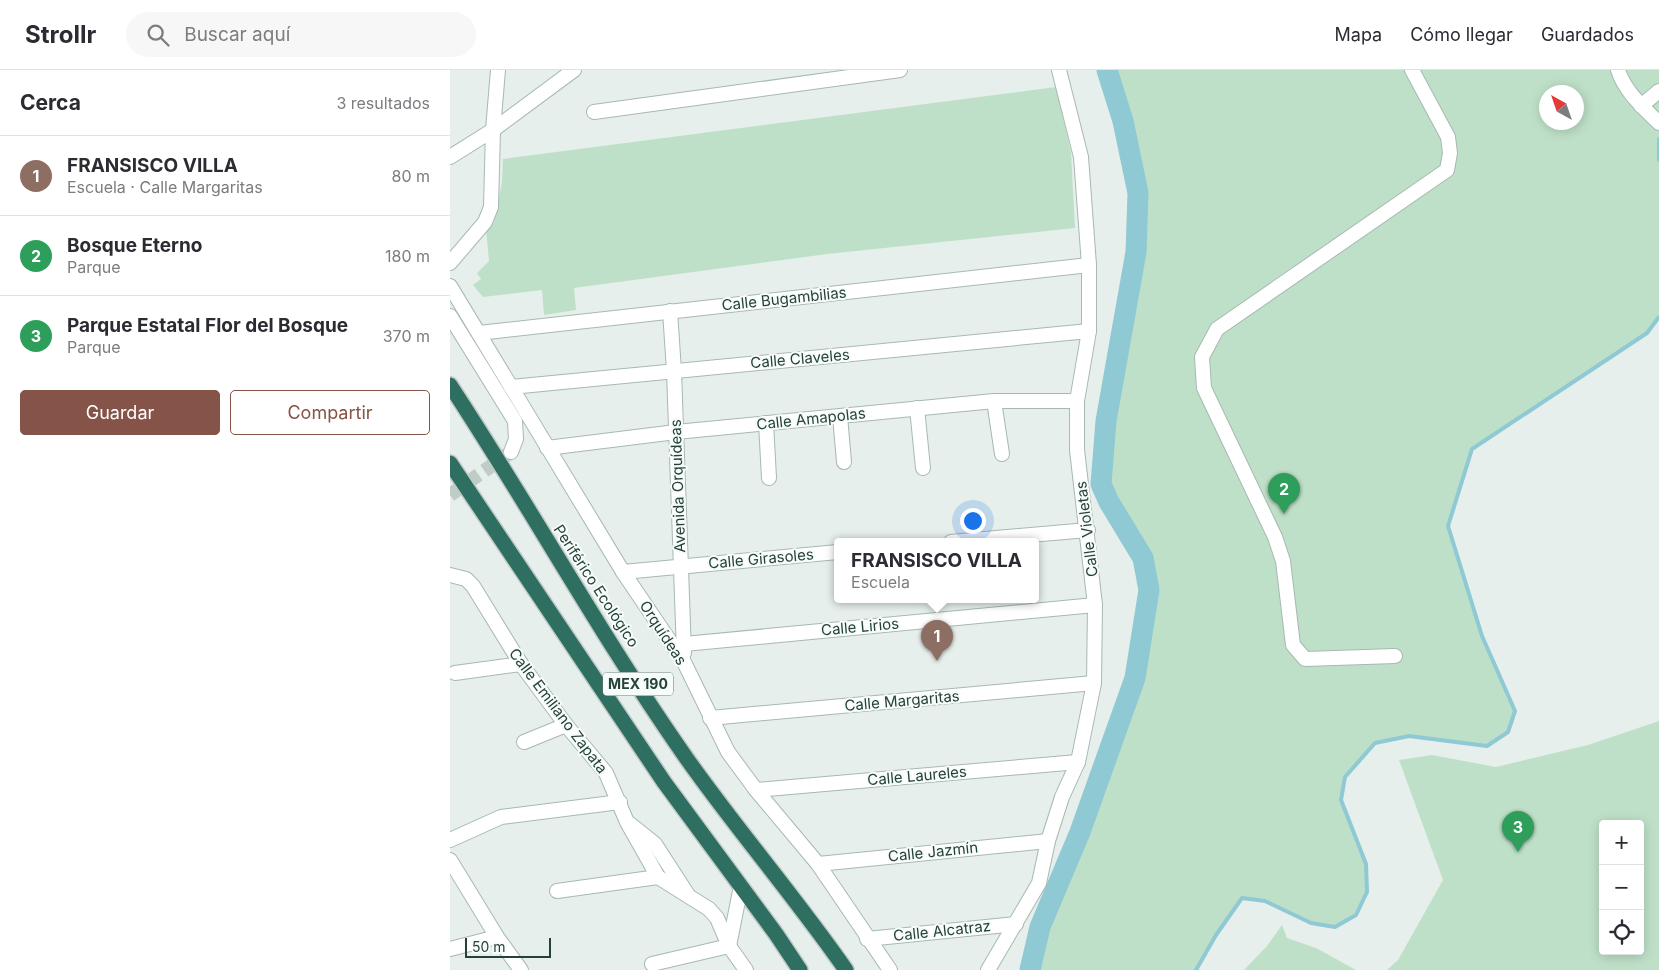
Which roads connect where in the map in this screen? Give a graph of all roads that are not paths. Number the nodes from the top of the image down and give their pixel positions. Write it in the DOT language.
graph roads {
  1 [pos="498,70"];
  2 [pos="574,70"];
  3 [pos="900,70"];
  4 [pos="1059,70"];
  5 [pos="1412,70"];
  6 [pos="1618,70"];
  7 [pos="1659,92"];
  8 [pos="1641,106"];
  9 [pos="594,112"];
  10 [pos="1659,123"];
  11 [pos="493,130"];
  12 [pos="450,157"];
  13 [pos="450,263"];
  14 [pos="1089,265"];
  15 [pos="450,286"];
  16 [pos="670,311"];
  17 [pos="450,316"];
  18 [pos="1089,331"];
  19 [pos="479,333"];
  20 [pos="674,371"];
  21 [pos="450,385"];
  22 [pos="511,387"];
  23 [pos="994,401"];
  24 [pos="1077,401"];
  25 [pos="917,408"];
  26 [pos="840,416"];
  27 [pos="766,423"];
  28 [pos="676,432"];
  29 [pos="546,448"];
  30 [pos="511,452"];
  31 [pos="1002,454"];
  32 [pos="844,462"];
  33 [pos="450,463"];
  34 [pos="922,468"];
  35 [pos="769,478"];
  36 [pos="1088,530"];
  37 [pos="996,538"];
  38 [pos="834,552"];
  39 [pos="682,566"];
  40 [pos="623,572"];
  41 [pos="450,575"];
  42 [pos="1096,605"];
  43 [pos="684,644"];
  44 [pos="1395,656"];
  45 [pos="684,662"];
  46 [pos="521,664"];
  47 [pos="455,673"];
  48 [pos="1094,683"];
  49 [pos="710,718"];
  50 [pos="566,726"];
  51 [pos="524,742"];
  52 [pos="1078,762"];
  53 [pos="756,790"];
  54 [pos="620,802"];
  55 [pos="627,822"];
  56 [pos="450,840"];
  57 [pos="1048,841"];
  58 [pos="450,860"];
  59 [pos="818,864"];
  60 [pos="658,878"];
  61 [pos="740,886"];
  62 [pos="557,891"];
  63 [pos="688,896"];
  64 [pos="1016,924"];
  65 [pos="497,937"];
  66 [pos="867,939"];
  67 [pos="729,946"];
  68 [pos="450,949"];
  69 [pos="652,964"];
  70 [pos="521,970"];
  71 [pos="746,970"];
  72 [pos="800,970"];
  73 [pos="846,970"];
  74 [pos="890,970"];
  75 [pos="988,970"];
  1 -- 11 [label="street"];
  2 -- 11 [label="street"];
  3 -- 9 [label="street"];
  4 -- 14 [label="street, Calle Violetas"];
  5 -- 44 [label="street"];
  6 -- 8 [label="street"];
  7 -- 8 [label="street"];
  8 -- 10 [label="street"];
  11 -- 12 [label="street"];
  11 -- 13 [label="street"];
  14 -- 16 [label="street, Calle Bugambilias"];
  14 -- 18 [label="street, Calle Violetas"];
  15 -- 19 [label="street, Orquídeas"];
  16 -- 19 [label="street, Calle Bugambilias"];
  16 -- 20 [label="street, Avenida Orquídeas"];
  17 -- 30 [label="street"];
  18 -- 20 [label="street, Calle Claveles"];
  18 -- 24 [label="street, Calle Violetas"];
  19 -- 22 [label="street, Orquídeas"];
  20 -- 22 [label="street, Calle Claveles"];
  20 -- 28 [label="street, Avenida Orquídeas"];
  21 -- 73 [label="highway, Periférico Ecológico / MEX 190"];
  22 -- 29 [label="street, Orquídeas"];
  23 -- 24 [label="street, Calle Amapolas"];
  23 -- 25 [label="street, Calle Amapolas"];
  23 -- 31 [label="street"];
  24 -- 36 [label="street, Calle Violetas"];
  25 -- 26 [label="street, Calle Amapolas"];
  25 -- 34 [label="street"];
  26 -- 27 [label="street, Calle Amapolas"];
  26 -- 32 [label="street"];
  27 -- 28 [label="street, Calle Amapolas"];
  27 -- 35 [label="street"];
  28 -- 29 [label="street, Calle Amapolas"];
  28 -- 39 [label="street, Avenida Orquídeas"];
  29 -- 40 [label="street, Orquídeas"];
  33 -- 61 [label="highway, MEX 190"];
  36 -- 37 [label="street"];
  36 -- 42 [label="street, Calle Violetas"];
  38 -- 39 [label="street, Calle Girasoles"];
  39 -- 40 [label="street, Calle Girasoles"];
  39 -- 43 [label="street, Avenida Orquídeas"];
  40 -- 45 [label="street, Orquídeas"];
  41 -- 46 [label="street, Calle Emiliano Zapata"];
  42 -- 43 [label="street, Calle Lirios"];
  42 -- 48 [label="street, Calle Violetas"];
  43 -- 45 [label="street, Avenida Orquídeas"];
  45 -- 49 [label="street, Orquídeas"];
  46 -- 47 [label="street"];
  46 -- 50 [label="street, Calle Emiliano Zapata"];
  48 -- 49 [label="street, Calle Margaritas"];
  48 -- 52 [label="street, Calle Violetas"];
  49 -- 53 [label="street, Orquídeas"];
  50 -- 51 [label="street"];
  50 -- 54 [label="street, Calle Emiliano Zapata"];
  52 -- 53 [label="street, Calle Laureles"];
  52 -- 57 [label="street, Calle Violetas"];
  53 -- 59 [label="street, Orquídeas"];
  54 -- 55 [label="street, Calle Emiliano Zapata"];
  54 -- 56 [label="street"];
  55 -- 60 [label="street, Calle Emiliano Zapata"];
  55 -- 63 [label="street"];
  57 -- 59 [label="street, Calle Jazmín"];
  57 -- 64 [label="street, Calle Violetas"];
  58 -- 65 [label="street"];
  59 -- 66 [label="street, Orquídeas"];
  60 -- 62 [label="street"];
  60 -- 63 [label="street"];
  61 -- 67 [label="street"];
  61 -- 72 [label="highway, MEX 190"];
  63 -- 67 [label="street"];
  64 -- 66 [label="street, Calle Alcatraz"];
  64 -- 75 [label="street, Calle Violetas"];
  65 -- 68 [label="street"];
  65 -- 70 [label="street"];
  66 -- 74 [label="street, Orquídeas"];
  67 -- 69 [label="street"];
  67 -- 71 [label="street"];
}
